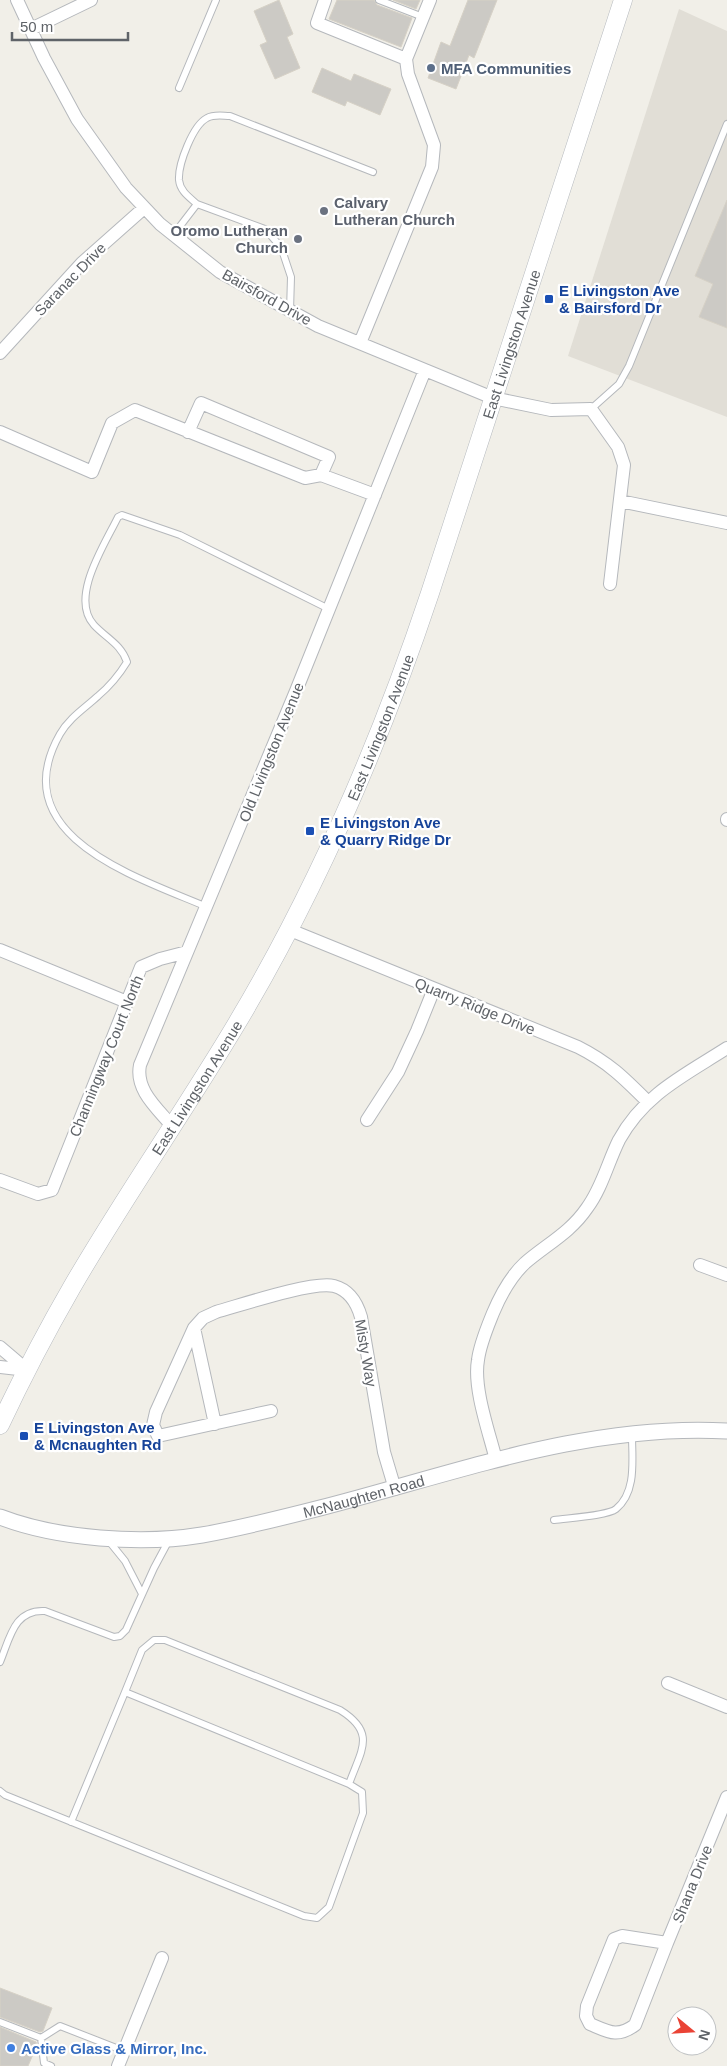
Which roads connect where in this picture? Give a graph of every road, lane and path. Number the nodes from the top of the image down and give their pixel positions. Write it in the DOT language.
graph roads {
  1 [pos="17,0"];
  2 [pos="91,0"];
  3 [pos="216,0"];
  4 [pos="326,0"];
  5 [pos="379,0"];
  6 [pos="430,0"];
  7 [pos="623,0"];
  8 [pos="423,17"];
  9 [pos="31,29"];
  10 [pos="406,59"];
  11 [pos="179,88"];
  12 [pos="727,124"];
  13 [pos="373,172"];
  14 [pos="197,204"];
  15 [pos="144,208"];
  16 [pos="174,234"];
  17 [pos="290,312"];
  18 [pos="360,343"];
  19 [pos="0,353"];
  20 [pos="425,370"];
  21 [pos="493,398"];
  22 [pos="591,409"];
  23 [pos="0,432"];
  24 [pos="188,432"];
  25 [pos="322,475"];
  26 [pos="375,496"];
  27 [pos="620,501"];
  28 [pos="727,523"];
  29 [pos="610,584"];
  30 [pos="329,608"];
  31 [pos="207,906"];
  32 [pos="290,930"];
  33 [pos="0,950"];
  34 [pos="187,952"];
  35 [pos="434,989"];
  36 [pos="127,1002"];
  37 [pos="727,1048"];
  38 [pos="647,1101"];
  39 [pos="367,1120"];
  40 [pos="172,1126"];
  41 [pos="0,1180"];
  42 [pos="700,1265"];
  43 [pos="727,1275"];
  44 [pos="194,1328"];
  45 [pos="0,1347"];
  46 [pos="0,1367"];
  47 [pos="26,1370"];
  48 [pos="271,1411"];
  49 [pos="215,1424"];
  50 [pos="0,1425"];
  51 [pos="727,1431"];
  52 [pos="632,1434"];
  53 [pos="496,1460"];
  54 [pos="395,1489"];
  55 [pos="0,1518"];
  56 [pos="554,1520"];
  57 [pos="107,1538"];
  58 [pos="171,1538"];
  59 [pos="142,1594"];
  60 [pos="0,1662"];
  61 [pos="668,1683"];
  62 [pos="125,1692"];
  63 [pos="727,1707"];
  64 [pos="349,1784"];
  65 [pos="0,1791"];
  66 [pos="727,1797"];
  67 [pos="71,1822"];
  68 [pos="668,1943"];
  69 [pos="162,1958"];
  70 [pos="0,2022"];
  71 [pos="40,2038"];
  72 [pos="124,2051"];
  73 [pos="51,2066"];
  74 [pos="118,2066"];
  1 -- 9 [label="street, Bairsford Drive"];
  2 -- 9 [label="street"];
  3 -- 11 [label="lane"];
  4 -- 10 [label="street"];
  5 -- 8 [label="lane"];
  6 -- 8 [label="street"];
  7 -- 21 [label="main road, East Livingston Avenue"];
  8 -- 10 [label="street"];
  9 -- 15 [label="street, Bairsford Drive"];
  10 -- 18 [label="street"];
  12 -- 22 [label="lane"];
  13 -- 14 [label="lane"];
  14 -- 16 [label="lane"];
  14 -- 17 [label="lane"];
  15 -- 16 [label="street, Bairsford Drive"];
  15 -- 19 [label="street, Saranac Drive"];
  16 -- 17 [label="street, Bairsford Drive"];
  17 -- 18 [label="street, Bairsford Drive"];
  18 -- 20 [label="street, Bairsford Drive"];
  20 -- 21 [label="street, Bairsford Drive"];
  20 -- 26 [label="street, Old Livingston Avenue"];
  21 -- 22 [label="street, Bairsford Drive"];
  21 -- 32 [label="main road, East Livingston Avenue"];
  22 -- 27 [label="street"];
  23 -- 24 [label="street"];
  24 -- 25 [label="street"];
  24 -- 25 [label="street"];
  25 -- 26 [label="street"];
  26 -- 30 [label="street, Old Livingston Avenue"];
  27 -- 28 [label="street"];
  27 -- 29 [label="street"];
  30 -- 31 [label="street, Old Livingston Avenue"];
  30 -- 31 [label="lane"];
  31 -- 34 [label="street, Old Livingston Avenue"];
  32 -- 35 [label="street, Quarry Ridge Drive"];
  32 -- 40 [label="main road, East Livingston Avenue"];
  33 -- 36 [label="street"];
  34 -- 36 [label="street, Channingway Court North"];
  34 -- 40 [label="street, Old Livingston Avenue"];
  35 -- 38 [label="street, Quarry Ridge Drive"];
  35 -- 39 [label="street"];
  36 -- 41 [label="street, Channingway Court North"];
  37 -- 38 [label="street"];
  38 -- 53 [label="street"];
  40 -- 47 [label="main road, East Livingston Avenue"];
  42 -- 43 [label="street"];
  44 -- 49 [label="street"];
  44 -- 49 [label="street, Misty Way"];
  44 -- 54 [label="street, Misty Way"];
  45 -- 47 [label="street"];
  46 -- 47 [label="street"];
  47 -- 50 [label="main road, East Livingston Avenue"];
  48 -- 49 [label="street, Misty Way"];
  51 -- 52 [label="street, McNaughten Road"];
  52 -- 53 [label="street, McNaughten Road"];
  52 -- 56 [label="lane"];
  53 -- 54 [label="street, McNaughten Road"];
  54 -- 58 [label="street, McNaughten Road"];
  55 -- 57 [label="street, McNaughten Road"];
  57 -- 58 [label="street, McNaughten Road"];
  57 -- 59 [label="lane"];
  58 -- 59 [label="lane"];
  59 -- 60 [label="lane"];
  61 -- 63 [label="street"];
  62 -- 64 [label="lane"];
  62 -- 64 [label="lane"];
  62 -- 67 [label="lane"];
  64 -- 67 [label="lane"];
  65 -- 67 [label="lane"];
  66 -- 68 [label="street, Shana Drive"];
  68 -- 68 [label="street, Shana Drive"];
  69 -- 72 [label="street"];
  70 -- 71 [label="lane"];
  71 -- 72 [label="lane"];
  71 -- 73 [label="lane"];
  72 -- 74 [label="street"];
}
